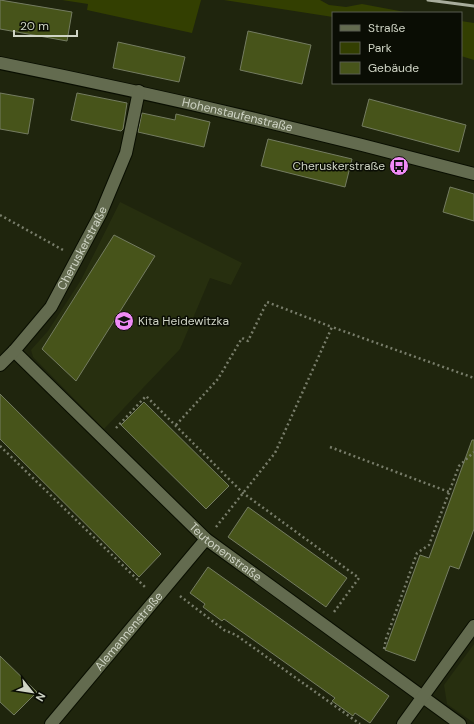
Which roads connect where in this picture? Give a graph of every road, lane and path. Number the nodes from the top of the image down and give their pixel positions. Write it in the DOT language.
graph roads {
  1 [pos="0,63"];
  2 [pos="139,91"];
  3 [pos="474,174"];
  4 [pos="0,215"];
  5 [pos="77,258"];
  6 [pos="332,327"];
  7 [pos="14,351"];
  8 [pos="0,365"];
  9 [pos="474,378"];
  10 [pos="176,425"];
  11 [pos="105,440"];
  12 [pos="0,446"];
  13 [pos="330,447"];
  14 [pos="474,452"];
  15 [pos="449,492"];
  16 [pos="243,493"];
  17 [pos="206,539"];
  18 [pos="167,585"];
  19 [pos="156,598"];
  20 [pos="324,625"];
  21 [pos="474,626"];
  22 [pos="379,666"];
  23 [pos="422,696"];
  24 [pos="51,724"];
  25 [pos="360,724"];
  26 [pos="403,724"];
  27 [pos="460,724"];
  1 -- 2 [label="street, Hohenstaufenstraße"];
  2 -- 3 [label="street, Hohenstaufenstraße"];
  2 -- 5 [label="street, Cheruskerstraße"];
  4 -- 5 [label="path"];
  5 -- 7 [label="street, Cheruskerstraße"];
  6 -- 9 [label="path"];
  6 -- 10 [label="path"];
  6 -- 16 [label="path"];
  7 -- 8 [label="street, Cheruskerstraße"];
  7 -- 11 [label="street, Teutonenstraße"];
  10 -- 11 [label="path"];
  10 -- 16 [label="path"];
  11 -- 17 [label="street, Teutonenstraße"];
  12 -- 19 [label="path"];
  13 -- 15 [label="path"];
  14 -- 15 [label="path"];
  15 -- 22 [label="path"];
  16 -- 17 [label="path"];
  16 -- 20 [label="path"];
  17 -- 18 [label="street, Alemannenstraße"];
  17 -- 20 [label="street, Teutonenstraße"];
  18 -- 19 [label="street, Alemannenstraße"];
  18 -- 25 [label="path"];
  19 -- 24 [label="street, Alemannenstraße"];
  20 -- 22 [label="street, Teutonenstraße"];
  21 -- 23 [label="street"];
  22 -- 23 [label="street, Teutonenstraße"];
  23 -- 26 [label="street"];
  23 -- 27 [label="street, Teutonenstraße"];
}
